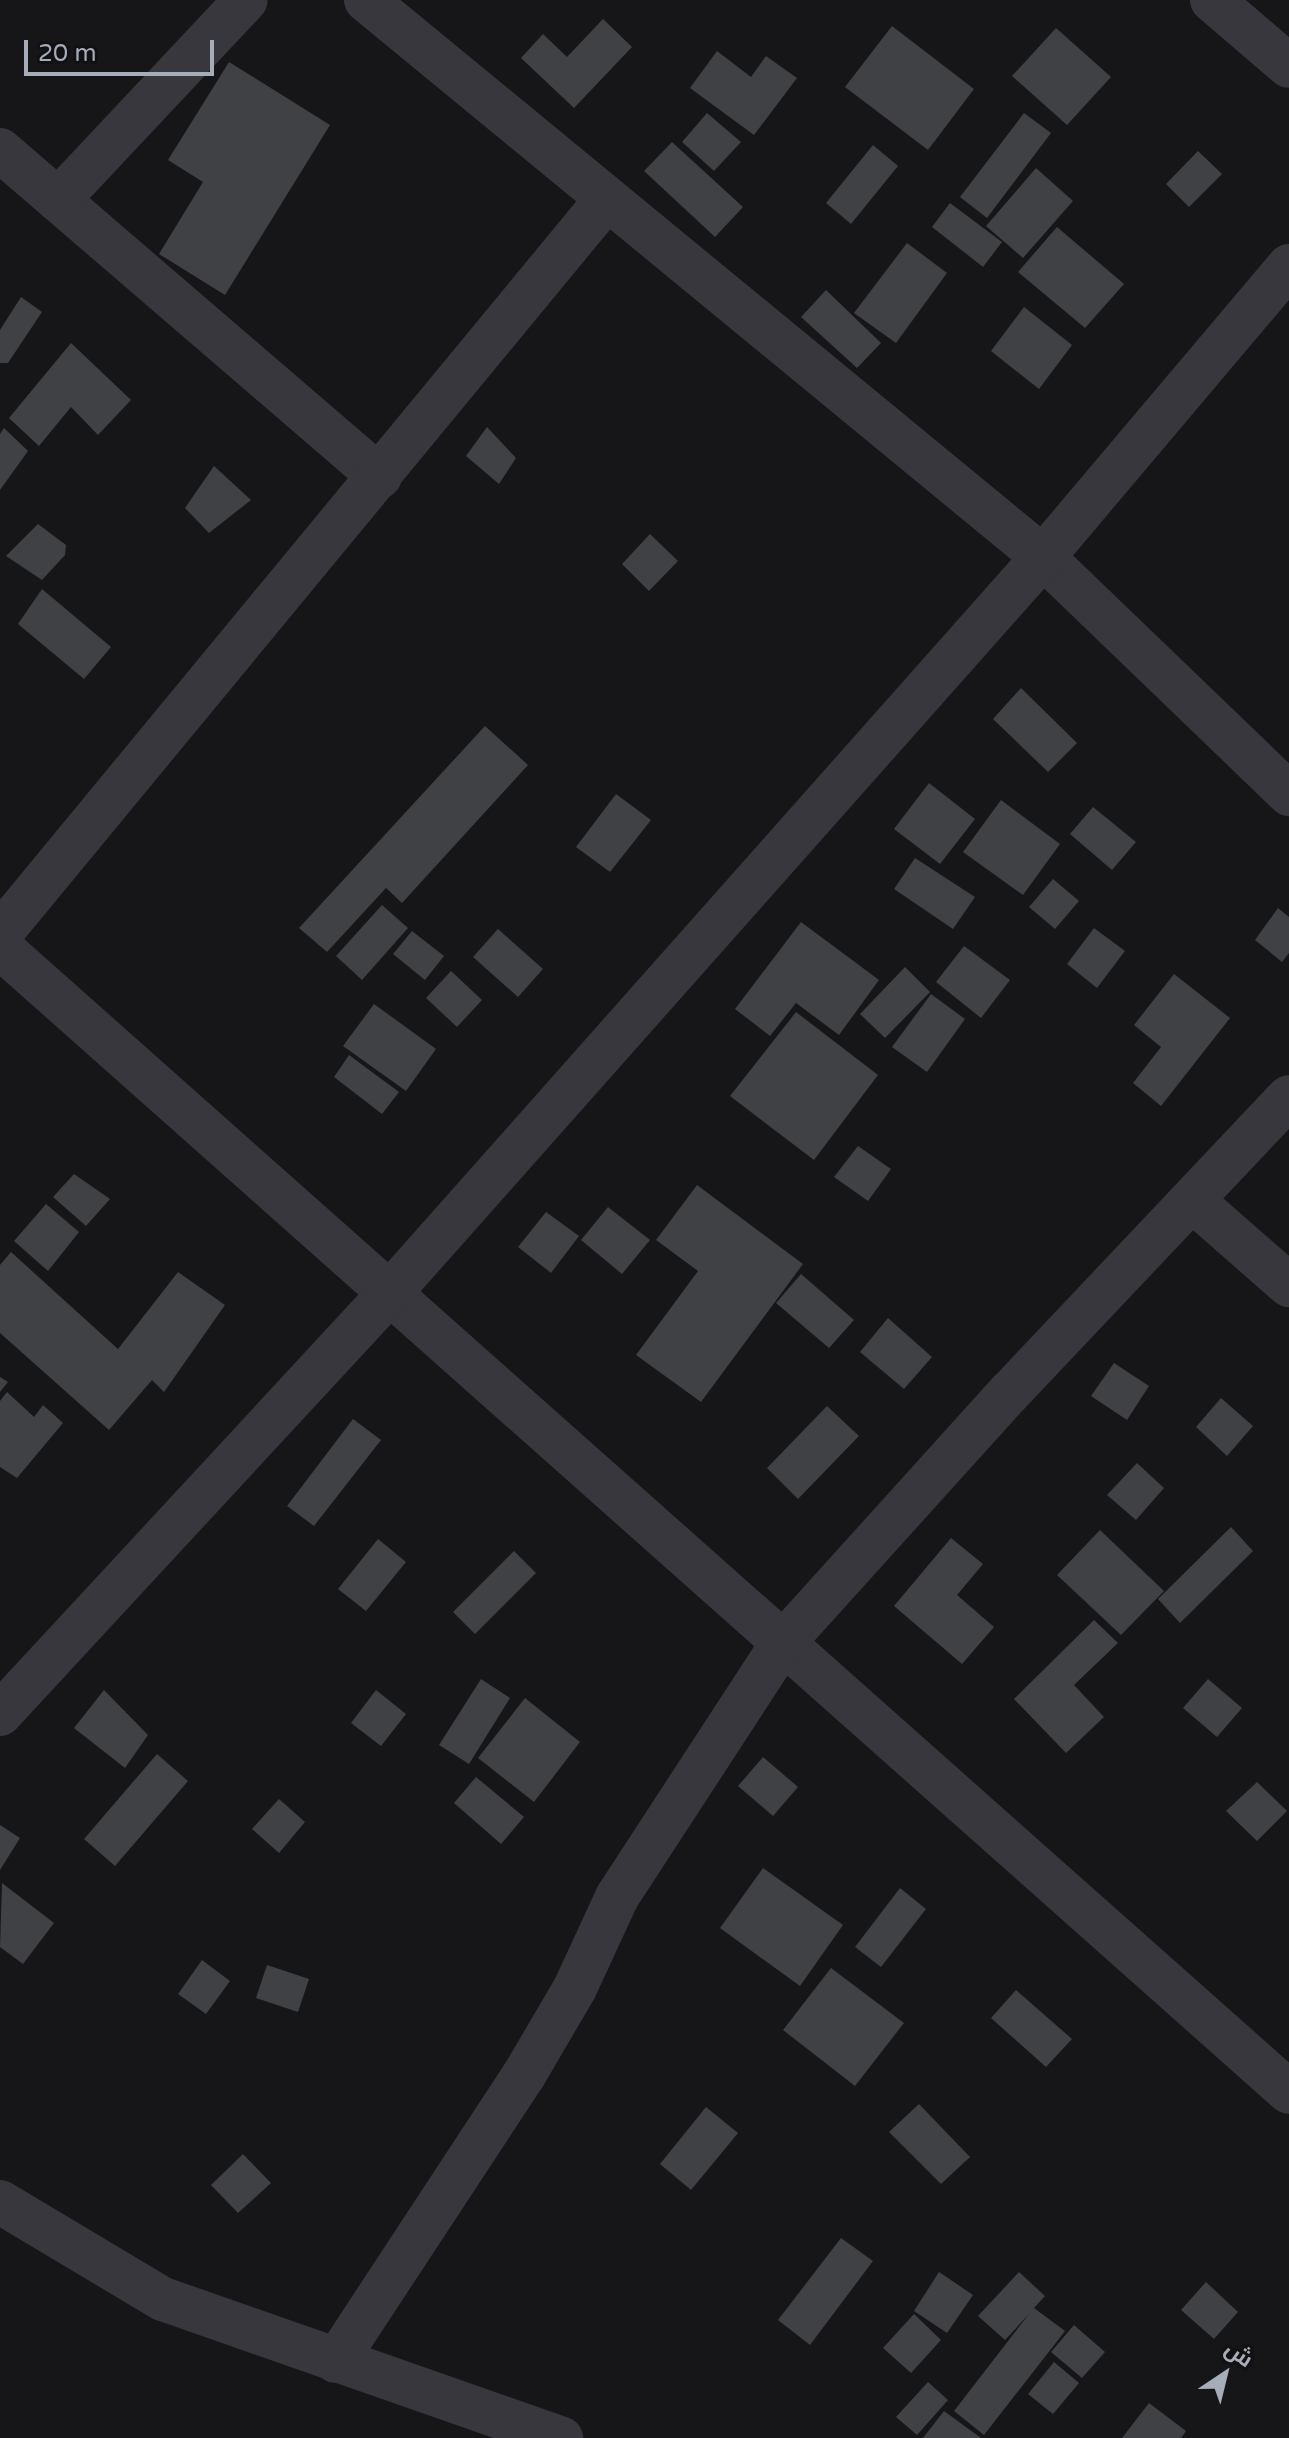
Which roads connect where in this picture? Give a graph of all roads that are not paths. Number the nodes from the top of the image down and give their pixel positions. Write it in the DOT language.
graph roads {
  1 [pos="246,0"];
  2 [pos="366,0"];
  3 [pos="1212,0"];
  4 [pos="1289,66"];
  5 [pos="0,150"];
  6 [pos="58,200"];
  7 [pos="605,201"];
  8 [pos="1289,266"];
  9 [pos="380,477"];
  10 [pos="1043,557"];
  11 [pos="1289,794"];
  12 [pos="0,934"];
  13 [pos="0,947"];
  14 [pos="1289,1097"];
  15 [pos="1193,1201"];
  16 [pos="1289,1285"];
  17 [pos="388,1295"];
  18 [pos="781,1645"];
  19 [pos="0,1714"];
  20 [pos="1289,2092"];
  21 [pos="0,2202"];
  22 [pos="336,2361"];
  23 [pos="561,2438"];
  1 -- 6 [label="street"];
  2 -- 7 [label="street"];
  3 -- 4 [label="street"];
  5 -- 6 [label="street"];
  6 -- 9 [label="street"];
  7 -- 9 [label="street"];
  7 -- 10 [label="street"];
  8 -- 10 [label="street"];
  9 -- 12 [label="street"];
  10 -- 11 [label="street"];
  10 -- 17 [label="street"];
  13 -- 17 [label="street"];
  14 -- 15 [label="street"];
  15 -- 16 [label="street"];
  15 -- 18 [label="street"];
  17 -- 18 [label="street"];
  17 -- 19 [label="street"];
  18 -- 20 [label="street"];
  18 -- 22 [label="street"];
  21 -- 22 [label="street"];
  22 -- 23 [label="street"];
}
